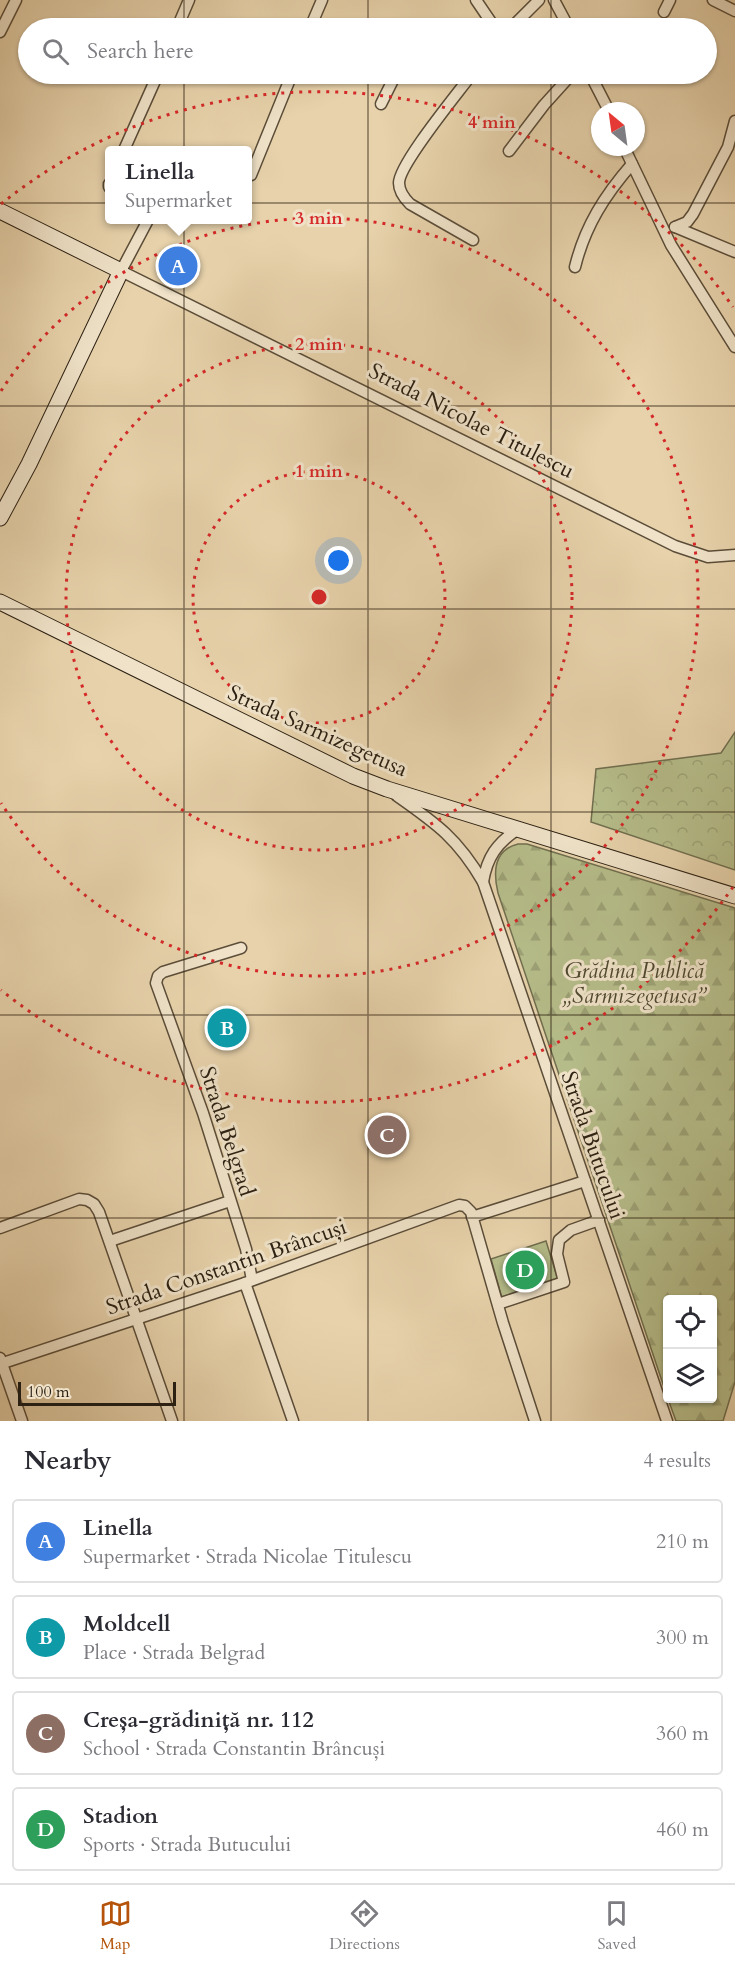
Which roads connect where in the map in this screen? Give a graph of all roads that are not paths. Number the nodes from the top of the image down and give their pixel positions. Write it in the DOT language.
graph roads {
  1 [pos="16,0"];
  2 [pos="189,0"];
  3 [pos="322,0"];
  4 [pos="476,0"];
  5 [pos="539,0"];
  6 [pos="554,0"];
  7 [pos="670,0"];
  8 [pos="713,0"];
  9 [pos="735,11"];
  10 [pos="664,12"];
  11 [pos="181,18"];
  12 [pos="314,18"];
  13 [pos="488,18"];
  14 [pos="521,18"];
  15 [pos="564,18"];
  16 [pos="0,32"];
  17 [pos="154,84"];
  18 [pos="288,84"];
  19 [pos="391,84"];
  20 [pos="463,84"];
  21 [pos="563,84"];
  22 [pos="595,84"];
  23 [pos="604,102"];
  24 [pos="381,104"];
  25 [pos="735,121"];
  26 [pos="126,146"];
  27 [pos="509,151"];
  28 [pos="628,156"];
  29 [pos="632,164"];
  30 [pos="252,173"];
  31 [pos="0,211"];
  32 [pos="145,224"];
  33 [pos="660,224"];
  34 [pos="675,227"];
  35 [pos="473,240"];
  36 [pos="735,252"];
  37 [pos="575,267"];
  38 [pos="121,271"];
  39 [pos="735,347"];
  40 [pos="0,518"];
  41 [pos="735,555"];
  42 [pos="0,602"];
  43 [pos="387,789"];
  44 [pos="518,829"];
  45 [pos="483,882"];
  46 [pos="735,896"];
  47 [pos="241,948"];
  48 [pos="585,1181"];
  49 [pos="230,1201"];
  50 [pos="472,1217"];
  51 [pos="599,1220"];
  52 [pos="0,1228"];
  53 [pos="110,1241"];
  54 [pos="249,1281"];
  55 [pos="498,1304"];
  56 [pos="136,1320"];
  57 [pos="1,1362"];
  58 [pos="22,1421"];
  59 [pos="172,1421"];
  60 [pos="293,1421"];
  61 [pos="535,1421"];
  62 [pos="667,1421"];
  1 -- 16 [label="street"];
  2 -- 11 [label="street"];
  3 -- 12 [label="street"];
  4 -- 13 [label="street"];
  5 -- 14 [label="street"];
  6 -- 15 [label="street"];
  7 -- 10 [label="street"];
  8 -- 9 [label="street"];
  17 -- 26 [label="street"];
  18 -- 30 [label="street"];
  19 -- 24 [label="street"];
  20 -- 35 [label="street"];
  21 -- 27 [label="street"];
  22 -- 23 [label="street"];
  25 -- 34 [label="street"];
  28 -- 29 [label="street"];
  29 -- 33 [label="street"];
  29 -- 37 [label="street"];
  31 -- 38 [label="main road, Strada Nicolae Titulescu"];
  32 -- 38 [label="street"];
  33 -- 34 [label="street"];
  33 -- 39 [label="street"];
  34 -- 36 [label="street"];
  38 -- 40 [label="main road"];
  38 -- 41 [label="street, Strada Nicolae Titulescu"];
  42 -- 43 [label="main road, Strada Sarmizegetusa"];
  43 -- 44 [label="main road, Strada Sarmizegetusa"];
  43 -- 45 [label="street, Strada Butucului"];
  44 -- 45 [label="street"];
  44 -- 46 [label="main road, Strada Sarmizegetusa"];
  45 -- 48 [label="street, Strada Butucului"];
  47 -- 49 [label="street, Strada Belgrad"];
  48 -- 50 [label="street"];
  48 -- 51 [label="street, Strada Butucului"];
  49 -- 53 [label="street"];
  49 -- 54 [label="street, Strada Belgrad"];
  50 -- 54 [label="street, Strada Constantin Brâncuși"];
  50 -- 55 [label="street"];
  51 -- 55 [label="street"];
  51 -- 62 [label="street, Strada Butucului"];
  52 -- 53 [label="street"];
  53 -- 56 [label="street"];
  54 -- 56 [label="street, Strada Constantin Brâncuși"];
  54 -- 60 [label="street, Strada Belgrad"];
  55 -- 61 [label="street"];
  56 -- 57 [label="street, Strada Constantin Brâncuși"];
  56 -- 59 [label="street"];
  57 -- 58 [label="street"];
}
